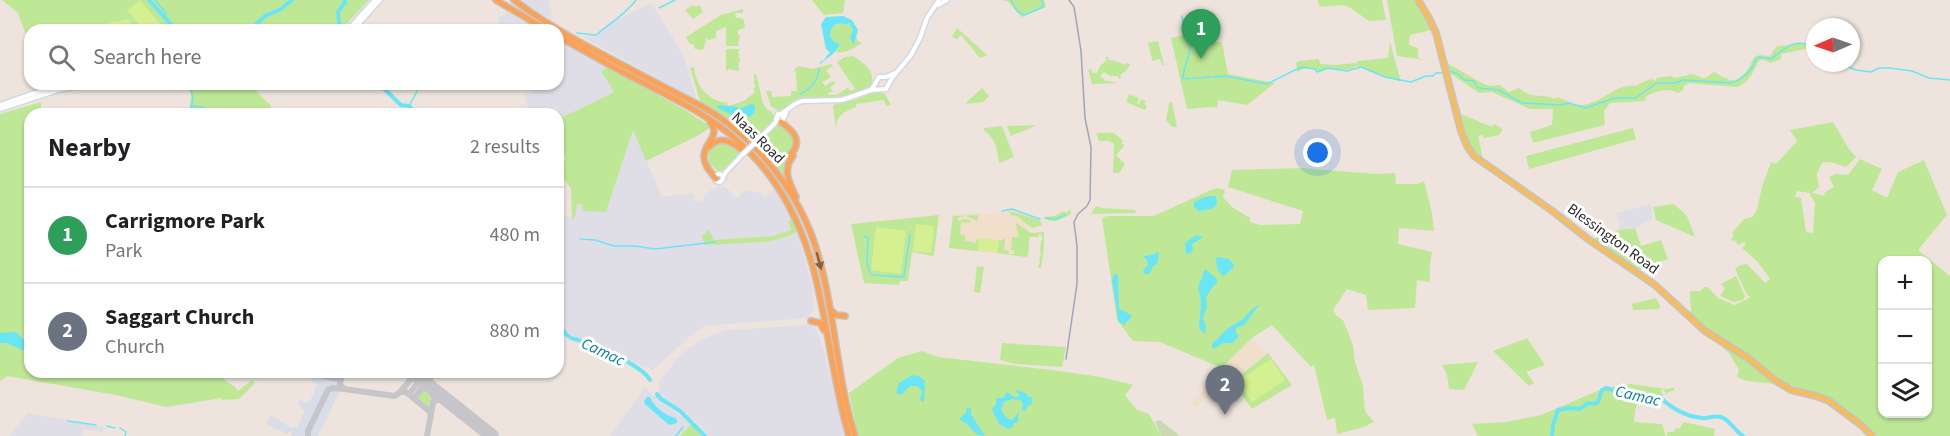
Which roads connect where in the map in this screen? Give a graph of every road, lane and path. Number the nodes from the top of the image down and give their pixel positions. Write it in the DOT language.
graph roads {
  1 [pos="375,0"];
  2 [pos="380,0"];
  3 [pos="496,0"];
  4 [pos="502,0"];
  5 [pos="514,0"];
  6 [pos="1418,0"];
  7 [pos="942,1"];
  8 [pos="353,24"];
  9 [pos="359,24"];
  10 [pos="536,24"];
  11 [pos="537,24"];
  12 [pos="550,24"];
  13 [pos="564,32"];
  14 [pos="564,39"];
  15 [pos="898,71"];
  16 [pos="886,76"];
  17 [pos="890,82"];
  18 [pos="876,83"];
  19 [pos="880,89"];
  20 [pos="47,90"];
  21 [pos="58,90"];
  22 [pos="871,90"];
  23 [pos="669,95"];
  24 [pos="0,107"];
  25 [pos="717,116"];
  26 [pos="781,118"];
  27 [pos="719,176"];
  28 [pos="771,179"];
  29 [pos="810,231"];
  30 [pos="814,272"];
  31 [pos="826,291"];
  32 [pos="835,343"];
  33 [pos="836,376"];
  34 [pos="849,436"];
  35 [pos="855,436"];
  36 [pos="1872,436"];
  1 -- 8 [label="main road"];
  2 -- 9 [label="main road"];
  3 -- 10 [label="highway"];
  4 -- 11 [label="highway"];
  5 -- 12 [label="highway, Naas Road"];
  6 -- 36 [label="main road, Blessington Road"];
  7 -- 15 [label="main road"];
  13 -- 25 [label="highway, Naas Road"];
  14 -- 23 [label="highway, Naas Road"];
  15 -- 16 [label="main road"];
  15 -- 17 [label="main road"];
  16 -- 17 [label="main road"];
  16 -- 18 [label="main road"];
  17 -- 19 [label="main road"];
  18 -- 19 [label="main road"];
  18 -- 22 [label="main road"];
  19 -- 22 [label="main road"];
  20 -- 24 [label="main road"];
  21 -- 24 [label="main road"];
  22 -- 26 [label="main road"];
  23 -- 27 [label="highway"];
  23 -- 28 [label="highway, Naas Road"];
  25 -- 26 [label="highway"];
  25 -- 29 [label="highway, Naas Road"];
  26 -- 27 [label="main road, bridge"];
  26 -- 29 [label="highway"];
  27 -- 28 [label="highway"];
  28 -- 30 [label="highway, Naas Road"];
  29 -- 31 [label="highway, Naas Road, one-way"];
  30 -- 33 [label="highway, Naas Road"];
  30 -- 33 [label="highway"];
  31 -- 32 [label="highway, Naas Road"];
  31 -- 32 [label="highway"];
  32 -- 35 [label="highway, Naas Road"];
  33 -- 34 [label="highway, Naas Road"];
}
